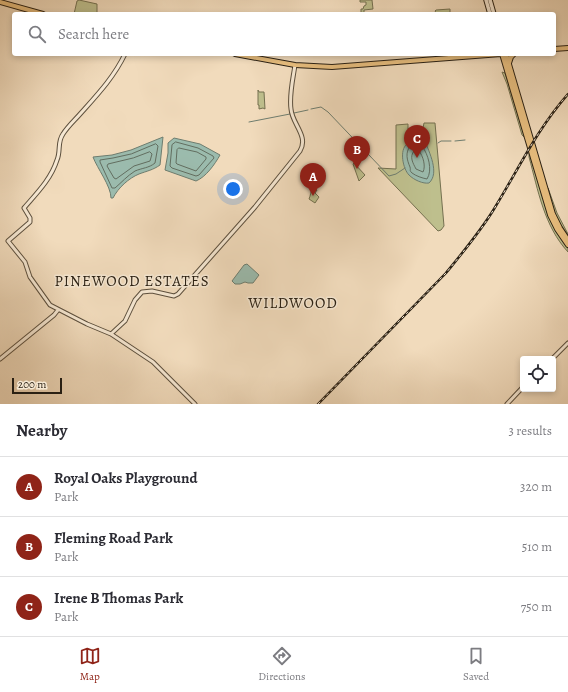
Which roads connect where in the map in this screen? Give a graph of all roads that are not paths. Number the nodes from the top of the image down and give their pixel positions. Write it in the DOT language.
graph roads {
  1 [pos="486,0"];
  2 [pos="490,0"];
  3 [pos="0,2"];
  4 [pos="36,12"];
  5 [pos="489,12"];
  6 [pos="493,12"];
  7 [pos="568,48"];
  8 [pos="556,49"];
  9 [pos="124,56"];
  10 [pos="247,56"];
  11 [pos="484,56"];
  12 [pos="495,56"];
  13 [pos="502,56"];
  14 [pos="506,56"];
  15 [pos="512,56"];
  16 [pos="506,64"];
  17 [pos="295,65"];
  18 [pos="568,240"];
  19 [pos="568,245"];
  20 [pos="58,310"];
  21 [pos="111,334"];
  22 [pos="568,343"];
  23 [pos="555,356"];
  24 [pos="0,359"];
  25 [pos="520,390"];
  26 [pos="195,404"];
  27 [pos="506,404"];
  1 -- 5 [label="main road"];
  2 -- 6 [label="main road"];
  3 -- 4 [label="main road"];
  7 -- 8 [label="main road"];
  9 -- 20 [label="street"];
  10 -- 17 [label="main road"];
  11 -- 17 [label="main road"];
  12 -- 16 [label="main road"];
  13 -- 16 [label="main road"];
  14 -- 16 [label="main road"];
  15 -- 16 [label="main road"];
  16 -- 18 [label="main road"];
  16 -- 19 [label="main road"];
  17 -- 21 [label="street"];
  20 -- 21 [label="street"];
  20 -- 24 [label="street"];
  21 -- 26 [label="street"];
  22 -- 23 [label="street"];
  25 -- 27 [label="street"];
}
